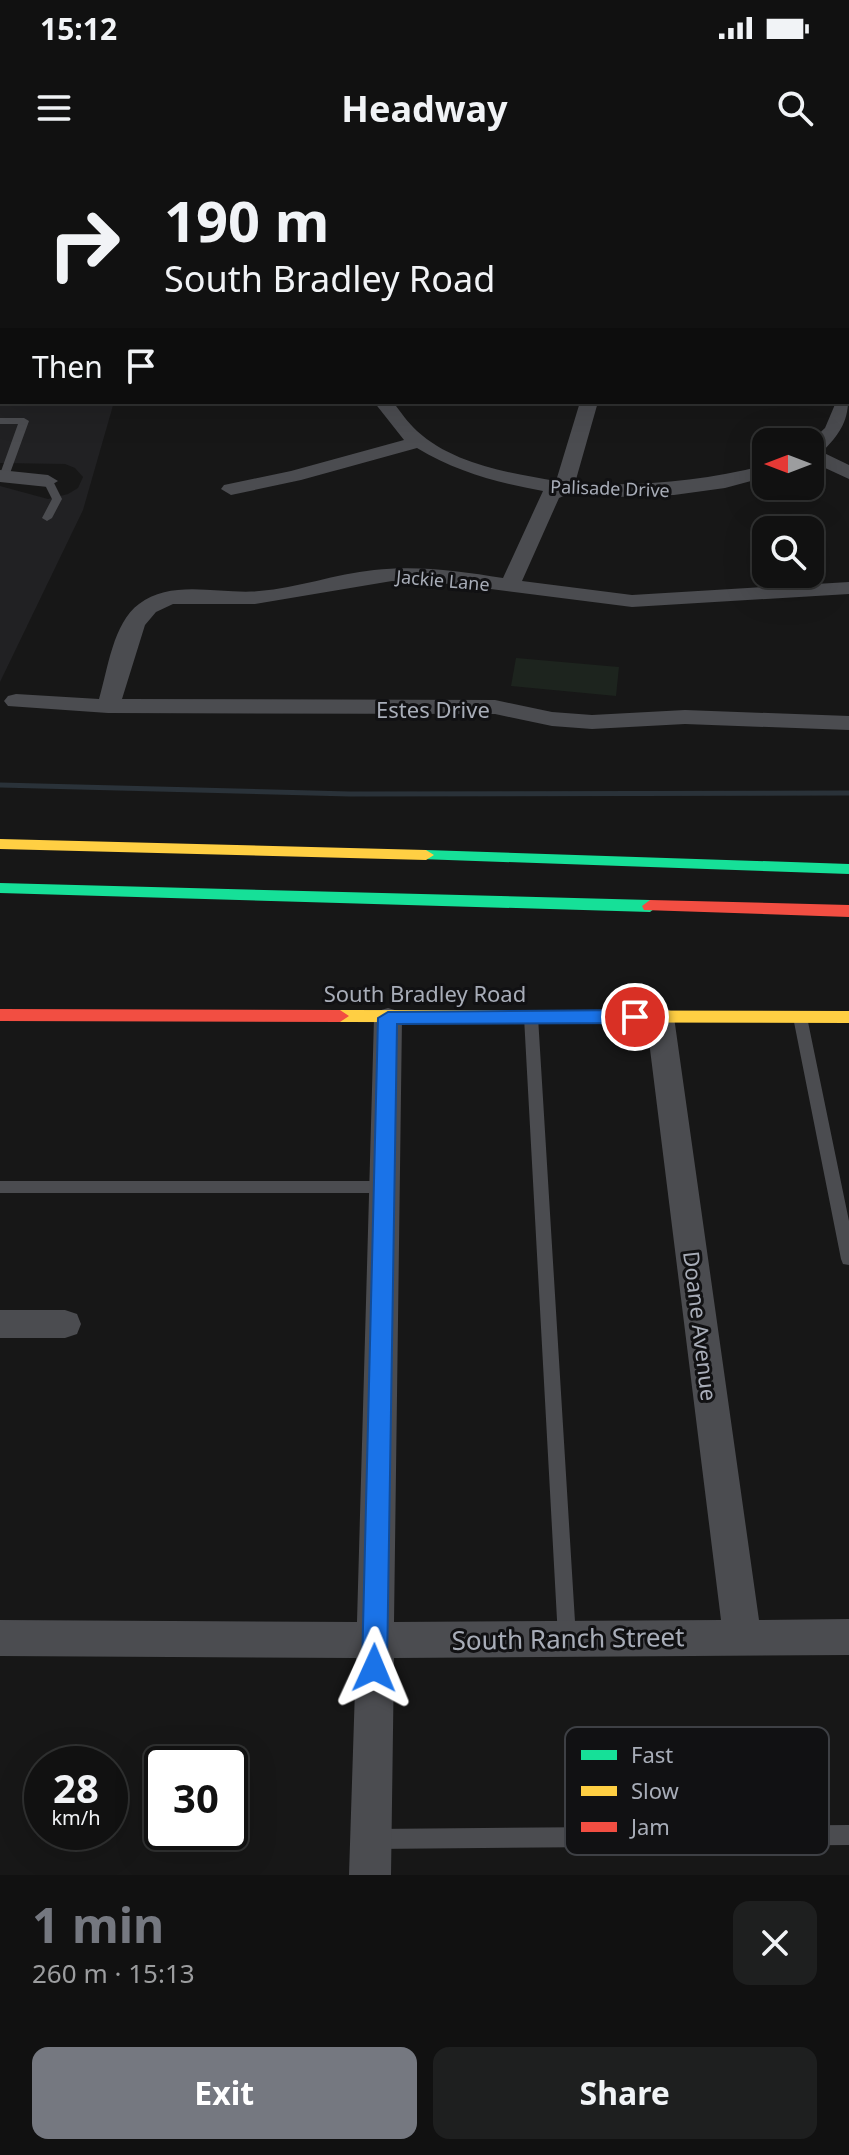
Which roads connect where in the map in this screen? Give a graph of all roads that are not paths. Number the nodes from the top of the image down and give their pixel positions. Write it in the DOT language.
graph roads {
  1 [pos="384,404"];
  2 [pos="588,404"];
  3 [pos="844,404"];
  4 [pos="0,421"];
  5 [pos="824,439"];
  6 [pos="416,442"];
  7 [pos="824,460"];
  8 [pos="849,473"];
  9 [pos="2,476"];
  10 [pos="752,476"];
  11 [pos="48,481"];
  12 [pos="231,489"];
  13 [pos="563,489"];
  14 [pos="47,518"];
  15 [pos="849,588"];
  16 [pos="519,589"];
  17 [pos="16,701"];
  18 [pos="108,706"];
  19 [pos="849,723"];
  20 [pos="29,826"];
  21 [pos="0,844"];
  22 [pos="233,848"];
  23 [pos="849,869"];
  24 [pos="0,888"];
  25 [pos="166,893"];
  26 [pos="0,897"];
  27 [pos="849,911"];
  28 [pos="0,1015"];
  29 [pos="531,1017"];
  30 [pos="660,1017"];
  31 [pos="800,1017"];
  32 [pos="849,1017"];
  33 [pos="388,1018"];
  34 [pos="0,1187"];
  35 [pos="384,1187"];
  36 [pos="849,1259"];
  37 [pos="0,1324"];
  38 [pos="65,1324"];
  39 [pos="742,1636"];
  40 [pos="849,1637"];
  41 [pos="0,1638"];
  42 [pos="567,1638"];
  43 [pos="375,1640"];
  44 [pos="829,1835"];
  45 [pos="849,1835"];
  46 [pos="565,1837"];
  47 [pos="371,1839"];
  48 [pos="370,1875"];
  1 -- 6 [label="street, Palisade Drive"];
  2 -- 13 [label="street"];
  3 -- 5 [label="street"];
  4 -- 9 [label="lane"];
  6 -- 12 [label="street"];
  6 -- 13 [label="street, Palisade Drive"];
  7 -- 8 [label="street"];
  9 -- 11 [label="street"];
  10 -- 13 [label="street, Palisade Drive"];
  11 -- 14 [label="lane"];
  13 -- 16 [label="street"];
  15 -- 16 [label="street, Jackie Lane"];
  16 -- 18 [label="street, Jackie Lane"];
  17 -- 18 [label="street, Estes Drive"];
  18 -- 19 [label="street, Estes Drive"];
  20 -- 22 [label="main road"];
  21 -- 22 [label="main road"];
  22 -- 23 [label="main road"];
  24 -- 25 [label="main road"];
  25 -- 26 [label="main road"];
  25 -- 27 [label="main road"];
  28 -- 33 [label="main road, South Bradley Road"];
  29 -- 30 [label="main road, South Bradley Road"];
  29 -- 33 [label="main road, South Bradley Road"];
  29 -- 42 [label="lane"];
  30 -- 31 [label="main road, South Bradley Road"];
  30 -- 39 [label="street, Doane Avenue"];
  31 -- 32 [label="main road, South Bradley Road"];
  31 -- 36 [label="lane"];
  33 -- 35 [label="street"];
  34 -- 35 [label="lane"];
  35 -- 43 [label="street"];
  37 -- 38 [label="street"];
  39 -- 40 [label="street, South Ranch Street"];
  39 -- 42 [label="street, South Ranch Street"];
  41 -- 43 [label="street, South Ranch Street"];
  42 -- 43 [label="street, South Ranch Street"];
  43 -- 47 [label="street"];
  44 -- 45 [label="lane"];
  46 -- 47 [label="lane"];
  47 -- 48 [label="street"];
}
